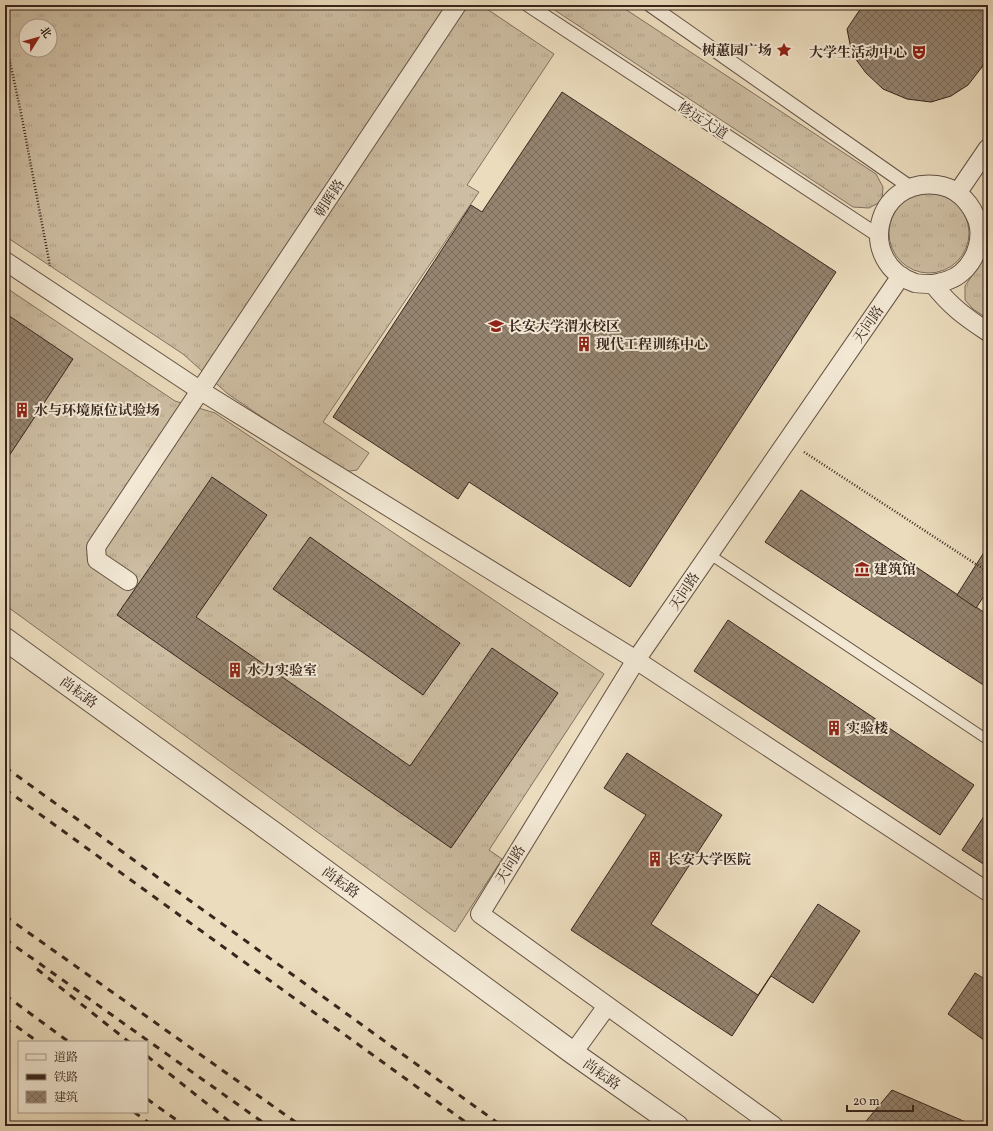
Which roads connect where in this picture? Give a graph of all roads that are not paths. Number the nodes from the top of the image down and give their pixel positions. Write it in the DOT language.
graph roads {
  1 [pos="457,5"];
  2 [pos="528,5"];
  3 [pos="650,5"];
  4 [pos="988,148"];
  5 [pos="910,187"];
  6 [pos="958,192"];
  7 [pos="983,220"];
  8 [pos="879,236"];
  9 [pos="5,261"];
  10 [pos="901,276"];
  11 [pos="933,284"];
  12 [pos="988,332"];
  13 [pos="201,391"];
  14 [pos="709,554"];
  15 [pos="128,581"];
  16 [pos="5,639"];
  17 [pos="636,660"];
  18 [pos="988,740"];
  19 [pos="988,892"];
  20 [pos="607,1006"];
  21 [pos="572,1053"];
  22 [pos="677,1126"];
  23 [pos="774,1126"];
  1 -- 13 [label="street, 朝晖路"];
  2 -- 8 [label="street, 修远大道"];
  3 -- 5 [label="street"];
  4 -- 6 [label="street"];
  5 -- 6 [label="street"];
  5 -- 8 [label="street"];
  6 -- 7 [label="street"];
  7 -- 11 [label="street"];
  8 -- 10 [label="street"];
  9 -- 13 [label="street"];
  10 -- 11 [label="street"];
  10 -- 14 [label="street, 天问路"];
  11 -- 12 [label="street"];
  13 -- 15 [label="street, 朝晖路"];
  13 -- 17 [label="street"];
  14 -- 17 [label="street, 天问路"];
  14 -- 18 [label="lane"];
  16 -- 21 [label="street, 尚耘路"];
  17 -- 19 [label="street"];
  17 -- 20 [label="street, 天问路"];
  20 -- 21 [label="street"];
  20 -- 23 [label="street"];
  21 -- 22 [label="street, 尚耘路"];
}
